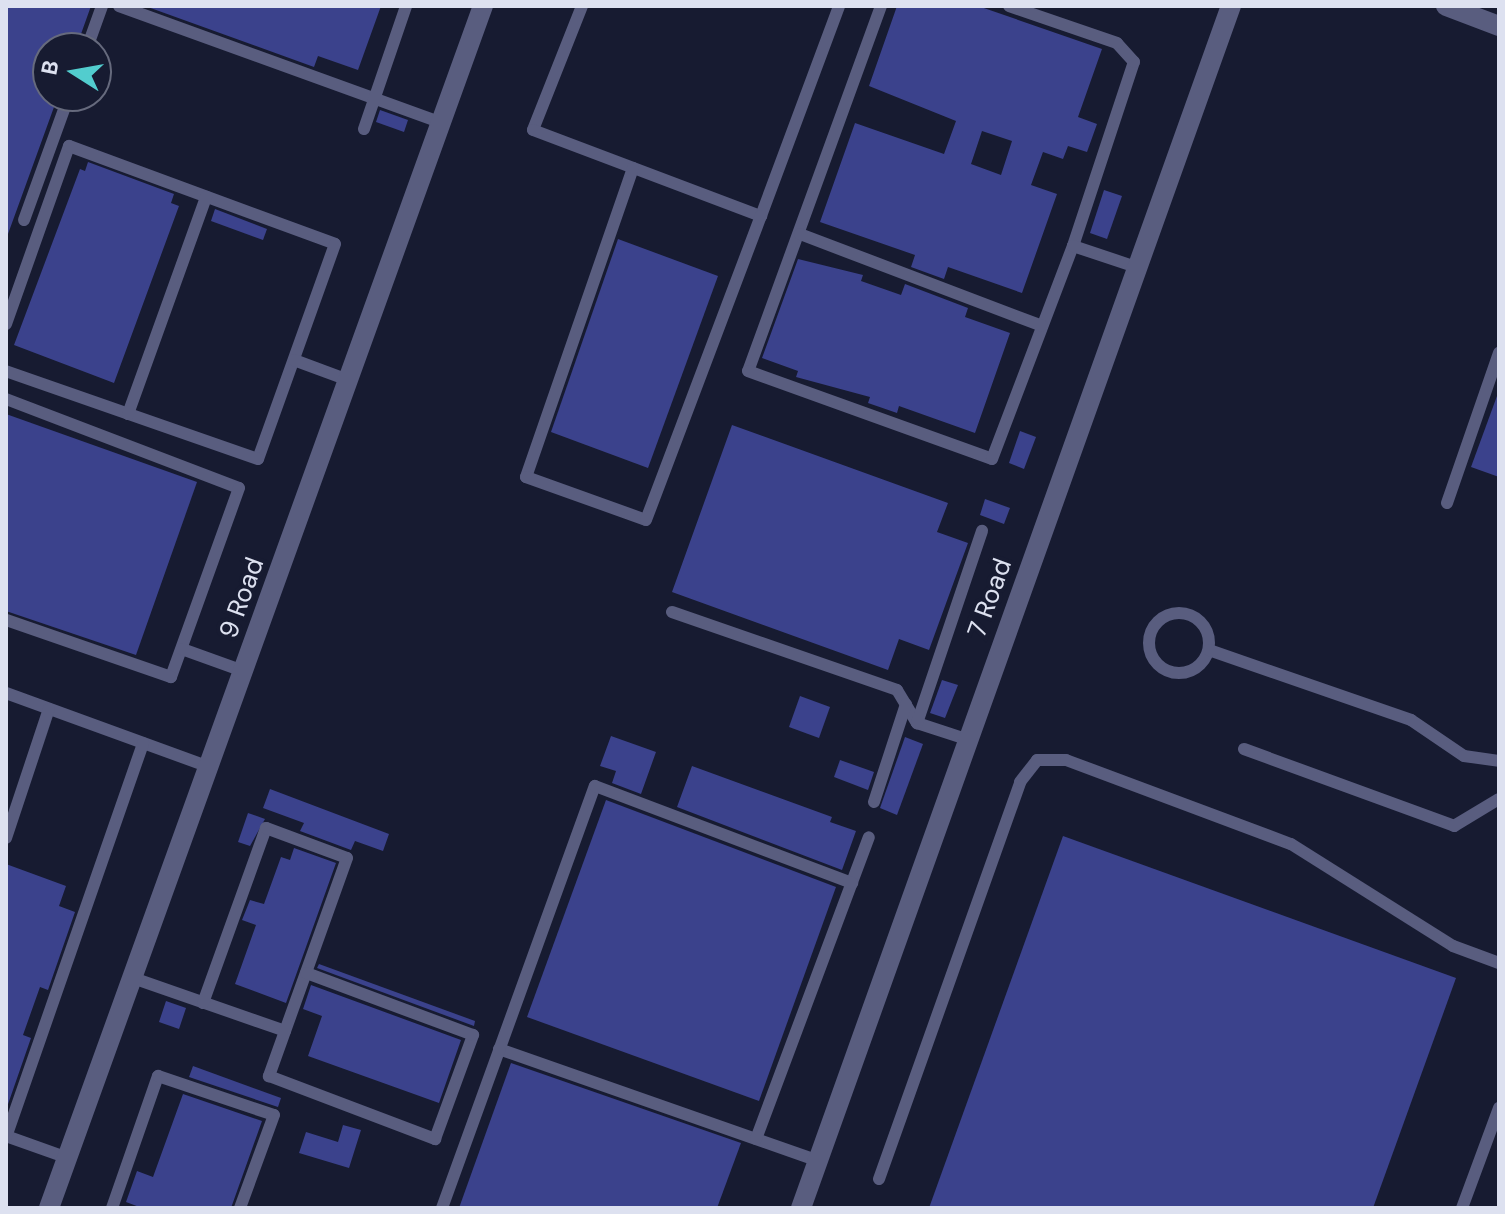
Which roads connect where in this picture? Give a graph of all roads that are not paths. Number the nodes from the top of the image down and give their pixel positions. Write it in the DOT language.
graph roads {
  1 [pos="102,6"];
  2 [pos="119,6"];
  3 [pos="406,6"];
  4 [pos="483,6"];
  5 [pos="582,6"];
  6 [pos="839,6"];
  7 [pos="881,6"];
  8 [pos="1009,6"];
  9 [pos="1231,6"];
  10 [pos="1446,6"];
  11 [pos="1499,26"];
  12 [pos="93,32"];
  13 [pos="376,99"];
  14 [pos="63,112"];
  15 [pos="442,123"];
  16 [pos="364,129"];
  17 [pos="633,168"];
  18 [pos="206,197"];
  19 [pos="761,216"];
  20 [pos="24,220"];
  21 [pos="800,234"];
  22 [pos="1073,246"];
  23 [pos="1136,267"];
  24 [pos="6,324"];
  25 [pos="1042,326"];
  26 [pos="1499,353"];
  27 [pos="294,360"];
  28 [pos="6,371"];
  29 [pos="348,380"];
  30 [pos="6,399"];
  31 [pos="128,414"];
  32 [pos="1447,503"];
  33 [pos="982,531"];
  34 [pos="672,612"];
  35 [pos="6,620"];
  36 [pos="182,649"];
  37 [pos="1209,650"];
  38 [pos="243,671"];
  39 [pos="6,693"];
  40 [pos="906,704"];
  41 [pos="49,709"];
  42 [pos="917,723"];
  43 [pos="966,739"];
  44 [pos="143,743"];
  45 [pos="1244,749"];
  46 [pos="1499,761"];
  47 [pos="209,767"];
  48 [pos="1499,799"];
  49 [pos="874,802"];
  50 [pos="869,837"];
  51 [pos="6,838"];
  52 [pos="852,883"];
  53 [pos="1499,963"];
  54 [pos="306,973"];
  55 [pos="133,978"];
  56 [pos="203,1003"];
  57 [pos="285,1031"];
  58 [pos="499,1049"];
  59 [pos="1499,1108"];
  60 [pos="6,1136"];
  61 [pos="756,1139"];
  62 [pos="68,1158"];
  63 [pos="818,1161"];
  64 [pos="879,1179"];
  65 [pos="49,1208"];
  66 [pos="112,1208"];
  67 [pos="240,1208"];
  68 [pos="442,1208"];
  69 [pos="801,1208"];
  70 [pos="1462,1208"];
  1 -- 12 [label="lane"];
  2 -- 13 [label="lane"];
  3 -- 13 [label="lane"];
  4 -- 15 [label="street, 9 Road"];
  5 -- 17 [label="lane"];
  6 -- 19 [label="lane"];
  7 -- 21 [label="lane"];
  8 -- 22 [label="lane"];
  9 -- 23 [label="street, 7 Road"];
  10 -- 11 [label="street"];
  13 -- 15 [label="lane"];
  13 -- 16 [label="lane"];
  14 -- 20 [label="lane"];
  15 -- 29 [label="street, 9 Road"];
  17 -- 19 [label="lane"];
  17 -- 19 [label="lane"];
  18 -- 24 [label="lane"];
  18 -- 27 [label="lane"];
  18 -- 31 [label="lane"];
  21 -- 25 [label="lane"];
  21 -- 25 [label="lane"];
  22 -- 23 [label="lane"];
  22 -- 25 [label="lane"];
  23 -- 43 [label="street, 7 Road"];
  26 -- 32 [label="lane"];
  27 -- 29 [label="lane"];
  27 -- 31 [label="lane"];
  28 -- 31 [label="lane"];
  29 -- 38 [label="street, 9 Road"];
  30 -- 36 [label="lane"];
  33 -- 42 [label="lane"];
  34 -- 40 [label="lane"];
  35 -- 36 [label="lane"];
  36 -- 38 [label="lane"];
  37 -- 37 [label="lane"];
  37 -- 46 [label="lane"];
  38 -- 47 [label="street, 9 Road"];
  39 -- 41 [label="lane"];
  40 -- 42 [label="lane"];
  40 -- 49 [label="lane"];
  41 -- 44 [label="lane"];
  41 -- 51 [label="lane"];
  42 -- 43 [label="lane"];
  43 -- 63 [label="street, 7 Road"];
  44 -- 47 [label="lane"];
  44 -- 60 [label="lane"];
  45 -- 48 [label="lane"];
  47 -- 55 [label="street, 9 Road"];
  50 -- 52 [label="lane"];
  52 -- 58 [label="lane"];
  52 -- 61 [label="lane"];
  53 -- 64 [label="lane"];
  54 -- 56 [label="lane"];
  54 -- 57 [label="lane"];
  54 -- 57 [label="lane"];
  55 -- 56 [label="lane"];
  55 -- 62 [label="street, 9 Road"];
  56 -- 57 [label="lane"];
  58 -- 61 [label="lane"];
  58 -- 68 [label="lane"];
  59 -- 70 [label="lane"];
  60 -- 62 [label="lane"];
  61 -- 63 [label="lane"];
  62 -- 65 [label="street, 9 Road"];
  63 -- 69 [label="street, 7 Road"];
  66 -- 67 [label="lane"];
}
